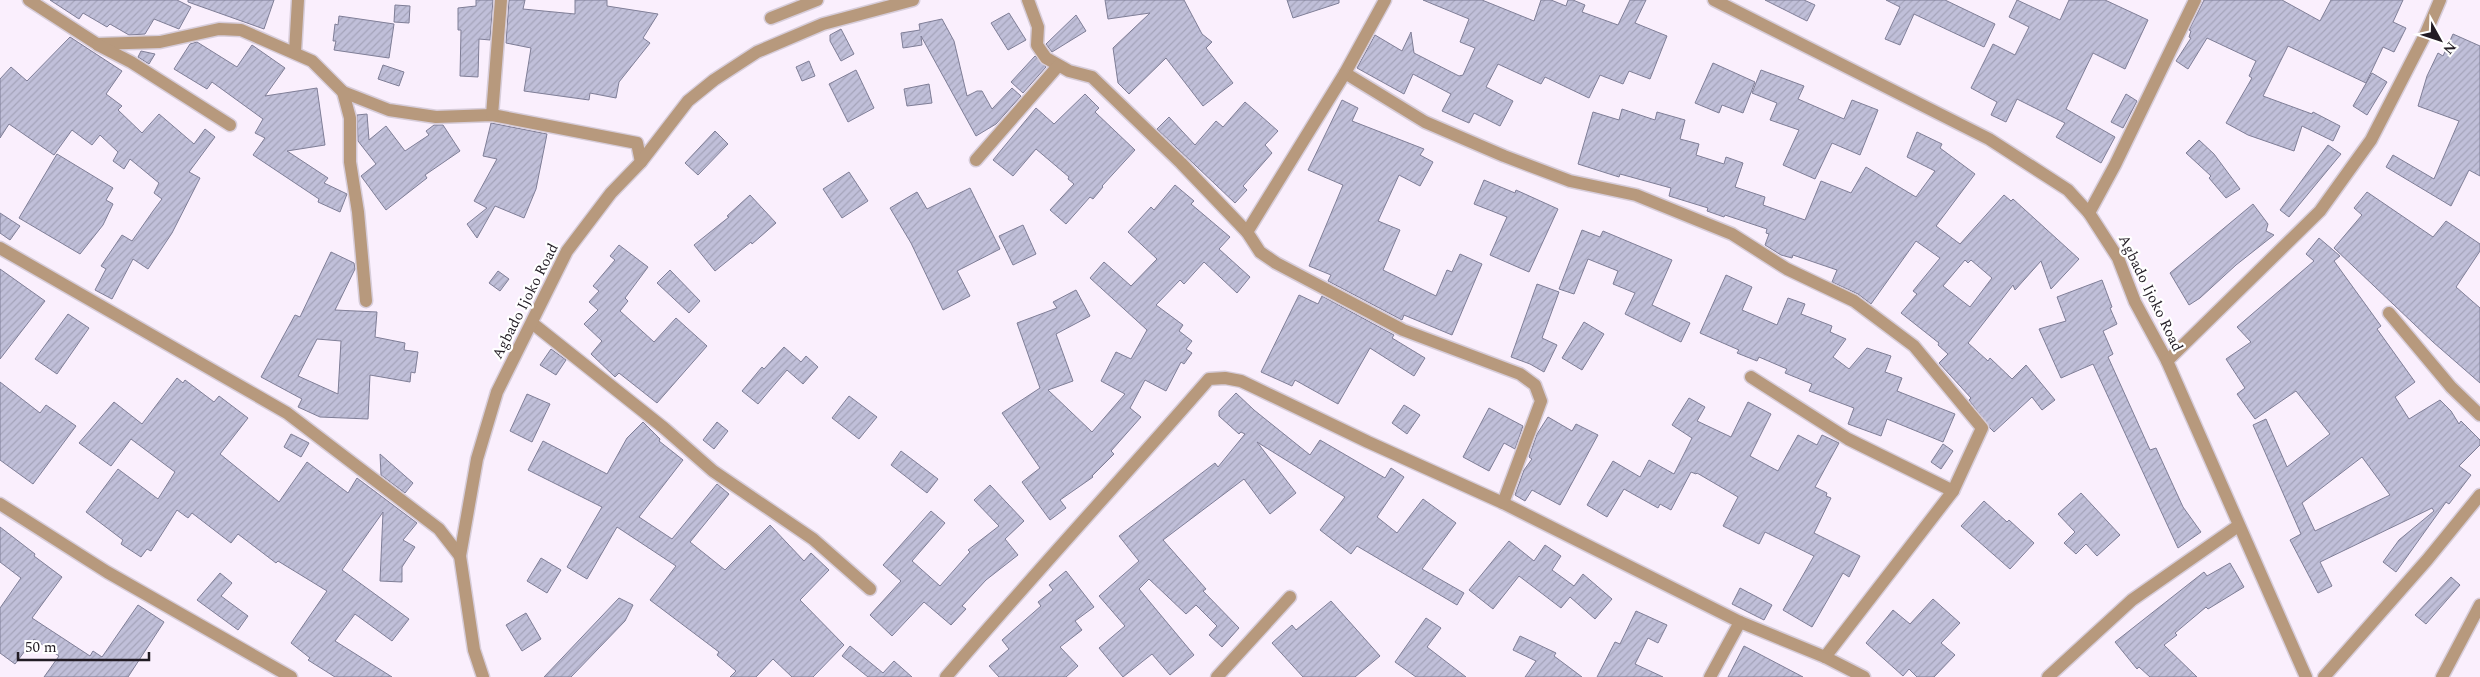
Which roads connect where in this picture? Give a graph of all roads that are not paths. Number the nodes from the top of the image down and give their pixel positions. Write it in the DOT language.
graph roads {
  1 [pos="29,0"];
  2 [pos="298,0"];
  3 [pos="501,0"];
  4 [pos="817,0"];
  5 [pos="913,0"];
  6 [pos="1028,0"];
  7 [pos="1385,0"];
  8 [pos="1714,0"];
  9 [pos="2195,0"];
  10 [pos="2440,0"];
  11 [pos="771,18"];
  12 [pos="97,44"];
  13 [pos="295,52"];
  14 [pos="1058,66"];
  15 [pos="1345,73"];
  16 [pos="343,92"];
  17 [pos="492,115"];
  18 [pos="230,124"];
  19 [pos="976,160"];
  20 [pos="641,162"];
  21 [pos="2089,213"];
  22 [pos="1247,232"];
  23 [pos="0,248"];
  24 [pos="366,300"];
  25 [pos="2389,313"];
  26 [pos="532,323"];
  27 [pos="2167,361"];
  28 [pos="1751,377"];
  29 [pos="2480,415"];
  30 [pos="1953,491"];
  31 [pos="2480,495"];
  32 [pos="1503,503"];
  33 [pos="0,504"];
  34 [pos="2238,526"];
  35 [pos="460,556"];
  36 [pos="870,589"];
  37 [pos="1290,597"];
  38 [pos="2480,605"];
  39 [pos="1740,622"];
  40 [pos="1825,657"];
  41 [pos="291,677"];
  42 [pos="483,677"];
  43 [pos="946,677"];
  44 [pos="1217,677"];
  45 [pos="1710,677"];
  46 [pos="1864,677"];
  47 [pos="2048,677"];
  48 [pos="2306,677"];
  49 [pos="2324,677"];
  50 [pos="2442,677"];
  1 -- 12 [label="street"];
  2 -- 13 [label="street"];
  3 -- 17 [label="street"];
  4 -- 11 [label="street"];
  5 -- 20 [label="street, Agbado Ijoko Road"];
  6 -- 14 [label="street"];
  7 -- 15 [label="street"];
  8 -- 21 [label="street, Agbado Ijoko Road"];
  9 -- 21 [label="street"];
  10 -- 27 [label="street"];
  12 -- 13 [label="street"];
  12 -- 18 [label="street"];
  13 -- 16 [label="street"];
  14 -- 19 [label="street"];
  14 -- 22 [label="street"];
  15 -- 22 [label="street"];
  15 -- 30 [label="street"];
  16 -- 17 [label="street"];
  16 -- 24 [label="street"];
  17 -- 20 [label="street"];
  20 -- 26 [label="street, Agbado Ijoko Road"];
  21 -- 27 [label="street, Agbado Ijoko Road"];
  22 -- 32 [label="street"];
  23 -- 35 [label="street"];
  25 -- 29 [label="street"];
  26 -- 35 [label="street, Agbado Ijoko Road"];
  26 -- 36 [label="street"];
  27 -- 34 [label="street, Agbado Ijoko Road"];
  28 -- 30 [label="street"];
  30 -- 40 [label="street"];
  31 -- 49 [label="street"];
  32 -- 39 [label="street"];
  32 -- 43 [label="street"];
  33 -- 41 [label="street"];
  34 -- 47 [label="street"];
  34 -- 48 [label="street, Agbado Ijoko Road"];
  35 -- 42 [label="street, Agbado Ijoko Road"];
  37 -- 44 [label="street"];
  38 -- 50 [label="street"];
  39 -- 40 [label="street"];
  39 -- 45 [label="street"];
  40 -- 46 [label="street"];
}
